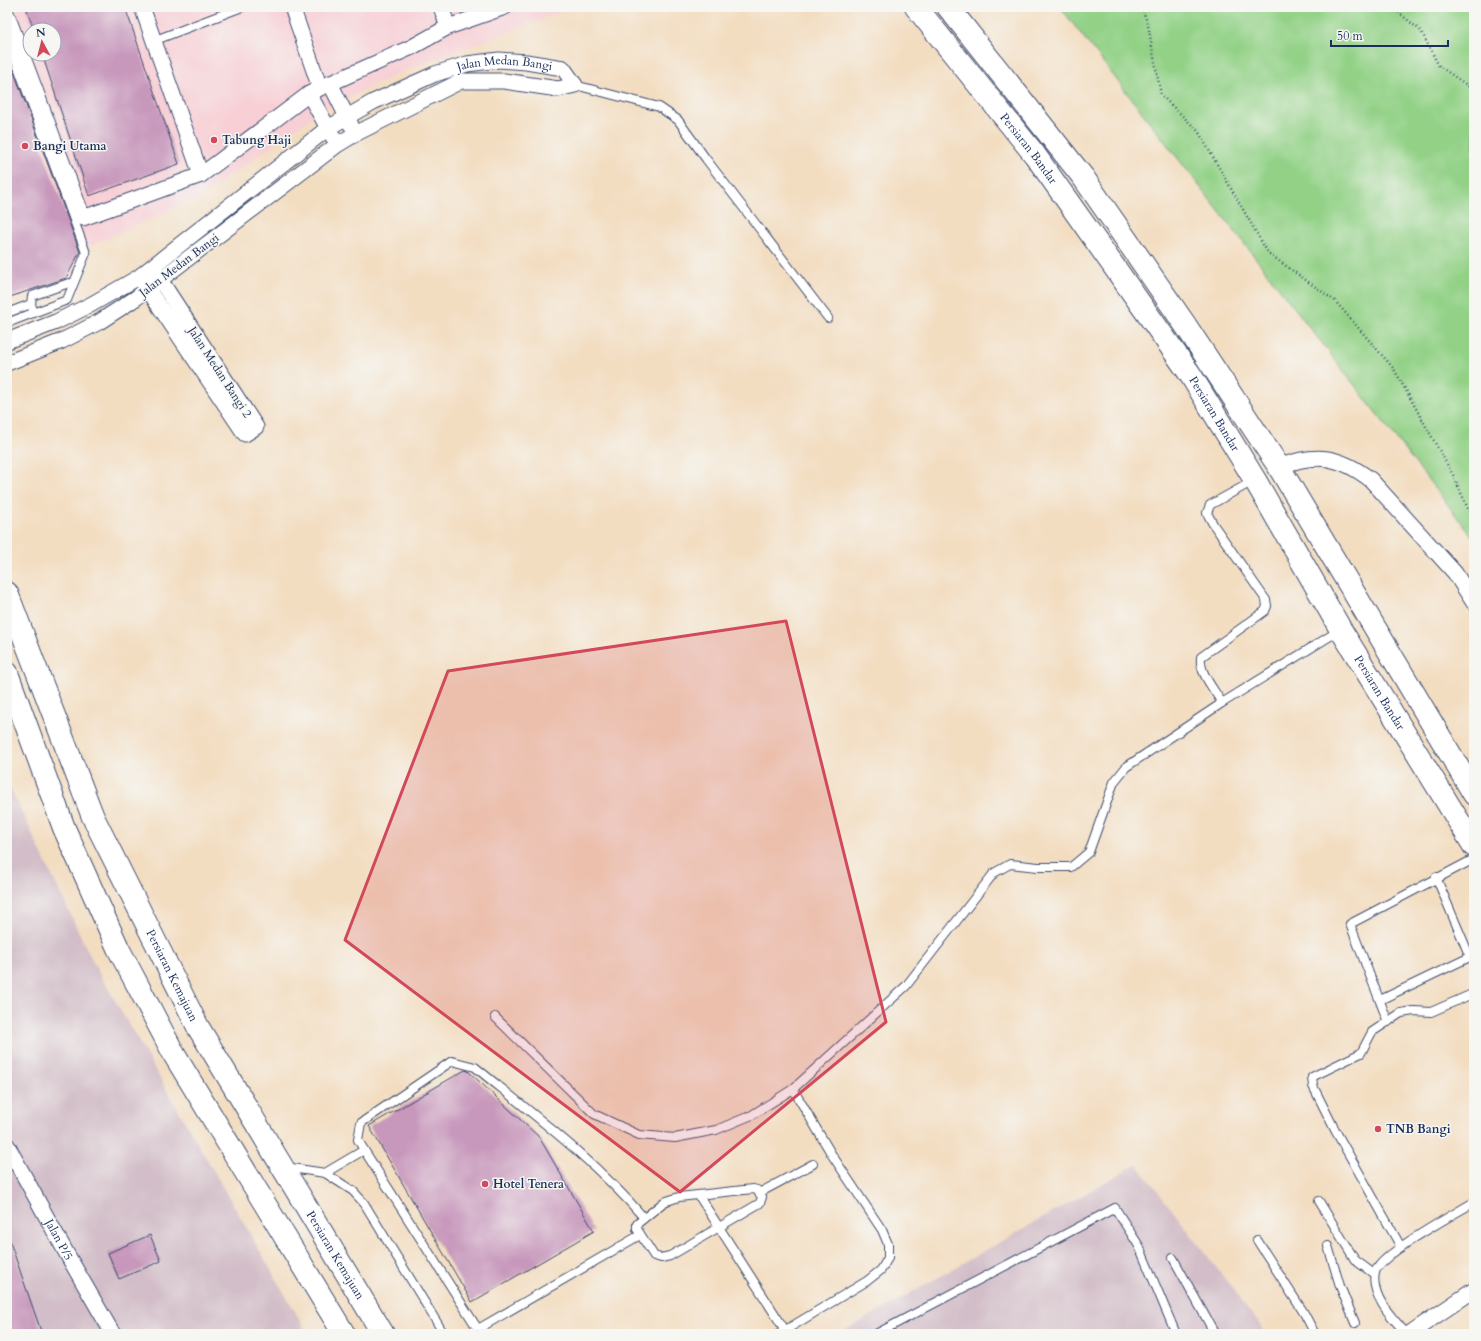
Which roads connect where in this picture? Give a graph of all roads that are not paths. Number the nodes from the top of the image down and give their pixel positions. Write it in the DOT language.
graph roads {
  1 [pos="142,7"];
  2 [pos="242,7"];
  3 [pos="292,7"];
  4 [pos="441,7"];
  5 [pos="505,7"];
  6 [pos="916,7"];
  7 [pos="948,7"];
  8 [pos="7,15"];
  9 [pos="448,27"];
  10 [pos="7,36"];
  11 [pos="153,40"];
  12 [pos="576,85"];
  13 [pos="320,88"];
  14 [pos="347,117"];
  15 [pos="328,128"];
  16 [pos="355,134"];
  17 [pos="337,145"];
  18 [pos="201,175"];
  19 [pos="152,267"];
  20 [pos="139,276"];
  21 [pos="160,280"];
  22 [pos="72,284"];
  23 [pos="148,290"];
  24 [pos="31,304"];
  25 [pos="7,313"];
  26 [pos="31,314"];
  27 [pos="828,318"];
  28 [pos="7,323"];
  29 [pos="33,331"];
  30 [pos="7,341"];
  31 [pos="7,363"];
  32 [pos="1279,466"];
  33 [pos="1255,480"];
  34 [pos="7,593"];
  35 [pos="1474,603"];
  36 [pos="1342,630"];
  37 [pos="7,673"];
  38 [pos="1222,703"];
  39 [pos="1474,794"];
  40 [pos="1474,846"];
  41 [pos="1474,859"];
  42 [pos="1436,877"];
  43 [pos="1473,995"];
  44 [pos="1380,1000"];
  45 [pos="494,1017"];
  46 [pos="1388,1022"];
  47 [pos="793,1089"];
  48 [pos="7,1145"];
  49 [pos="364,1150"];
  50 [pos="813,1164"];
  51 [pos="282,1166"];
  52 [pos="325,1173"];
  53 [pos="759,1194"];
  54 [pos="699,1196"];
  55 [pos="1319,1201"];
  56 [pos="1474,1202"];
  57 [pos="644,1218"];
  58 [pos="720,1228"];
  59 [pos="640,1235"];
  60 [pos="1257,1240"];
  61 [pos="1328,1246"];
  62 [pos="1401,1247"];
  63 [pos="1173,1258"];
  64 [pos="1374,1274"];
  65 [pos="1474,1290"];
  66 [pos="1355,1323"];
  67 [pos="479,1331"];
  68 [pos="782,1332"];
  69 [pos="113,1334"];
  70 [pos="344,1334"];
  71 [pos="383,1334"];
  72 [pos="444,1334"];
  73 [pos="876,1334"];
  74 [pos="1176,1334"];
  75 [pos="1215,1334"];
  76 [pos="1315,1334"];
  77 [pos="1408,1334"];
  1 -- 11 [label="street"];
  2 -- 11 [label="lane"];
  3 -- 13 [label="street"];
  4 -- 9 [label="street"];
  5 -- 9 [label="street"];
  6 -- 33 [label="main road, Persiaran Bandar"];
  7 -- 32 [label="main road, Persiaran Bandar"];
  8 -- 18 [label="street"];
  9 -- 13 [label="street"];
  10 -- 22 [label="lane"];
  11 -- 18 [label="street"];
  12 -- 14 [label="street, Jalan Medan Bangi"];
  12 -- 16 [label="street, Jalan Medan Bangi"];
  12 -- 27 [label="lane"];
  13 -- 14 [label="street"];
  13 -- 15 [label="street"];
  13 -- 18 [label="street"];
  14 -- 15 [label="street, Jalan Medan Bangi"];
  14 -- 16 [label="street"];
  15 -- 17 [label="street"];
  15 -- 19 [label="street, Jalan Medan Bangi"];
  16 -- 17 [label="street, Jalan Medan Bangi"];
  17 -- 21 [label="street, Jalan Medan Bangi"];
  19 -- 20 [label="street, Jalan Medan Bangi"];
  19 -- 21 [label="street, Jalan Medan Bangi 2"];
  20 -- 23 [label="street, Jalan Medan Bangi 2"];
  20 -- 29 [label="street, Jalan Medan Bangi"];
  21 -- 23 [label="street, Jalan Medan Bangi"];
  21 -- 23 [label="street, Jalan Medan Bangi 2"];
  22 -- 24 [label="lane"];
  22 -- 26 [label="lane"];
  23 -- 31 [label="street, Jalan Medan Bangi"];
  24 -- 25 [label="lane"];
  24 -- 26 [label="lane"];
  26 -- 28 [label="lane"];
  26 -- 29 [label="lane"];
  29 -- 30 [label="street, Jalan Medan Bangi"];
  32 -- 35 [label="street"];
  32 -- 39 [label="main road, Persiaran Bandar"];
  33 -- 36 [label="main road, Persiaran Bandar"];
  33 -- 38 [label="lane"];
  34 -- 51 [label="main road, Persiaran Kemajuan"];
  36 -- 38 [label="lane"];
  36 -- 40 [label="main road, Persiaran Bandar"];
  37 -- 70 [label="main road"];
  38 -- 47 [label="lane"];
  41 -- 42 [label="lane"];
  42 -- 44 [label="lane"];
  42 -- 44 [label="lane"];
  43 -- 46 [label="lane"];
  44 -- 46 [label="lane"];
  45 -- 47 [label="lane"];
  46 -- 62 [label="lane"];
  47 -- 68 [label="lane"];
  48 -- 69 [label="street, Jalan P/5"];
  49 -- 52 [label="lane"];
  49 -- 57 [label="lane"];
  49 -- 67 [label="lane"];
  50 -- 53 [label="lane"];
  51 -- 52 [label="lane"];
  51 -- 71 [label="main road, Persiaran Kemajuan"];
  52 -- 72 [label="lane"];
  53 -- 54 [label="lane"];
  53 -- 58 [label="lane"];
  54 -- 57 [label="lane"];
  54 -- 58 [label="lane"];
  55 -- 64 [label="lane"];
  56 -- 62 [label="lane"];
  57 -- 59 [label="lane"];
  58 -- 59 [label="lane"];
  58 -- 68 [label="lane"];
  59 -- 67 [label="lane"];
  60 -- 76 [label="lane"];
  61 -- 66 [label="lane"];
  62 -- 64 [label="lane"];
  63 -- 75 [label="lane"];
  64 -- 77 [label="lane"];
  65 -- 77 [label="street"];
  73 -- 74 [label="lane"];
}
